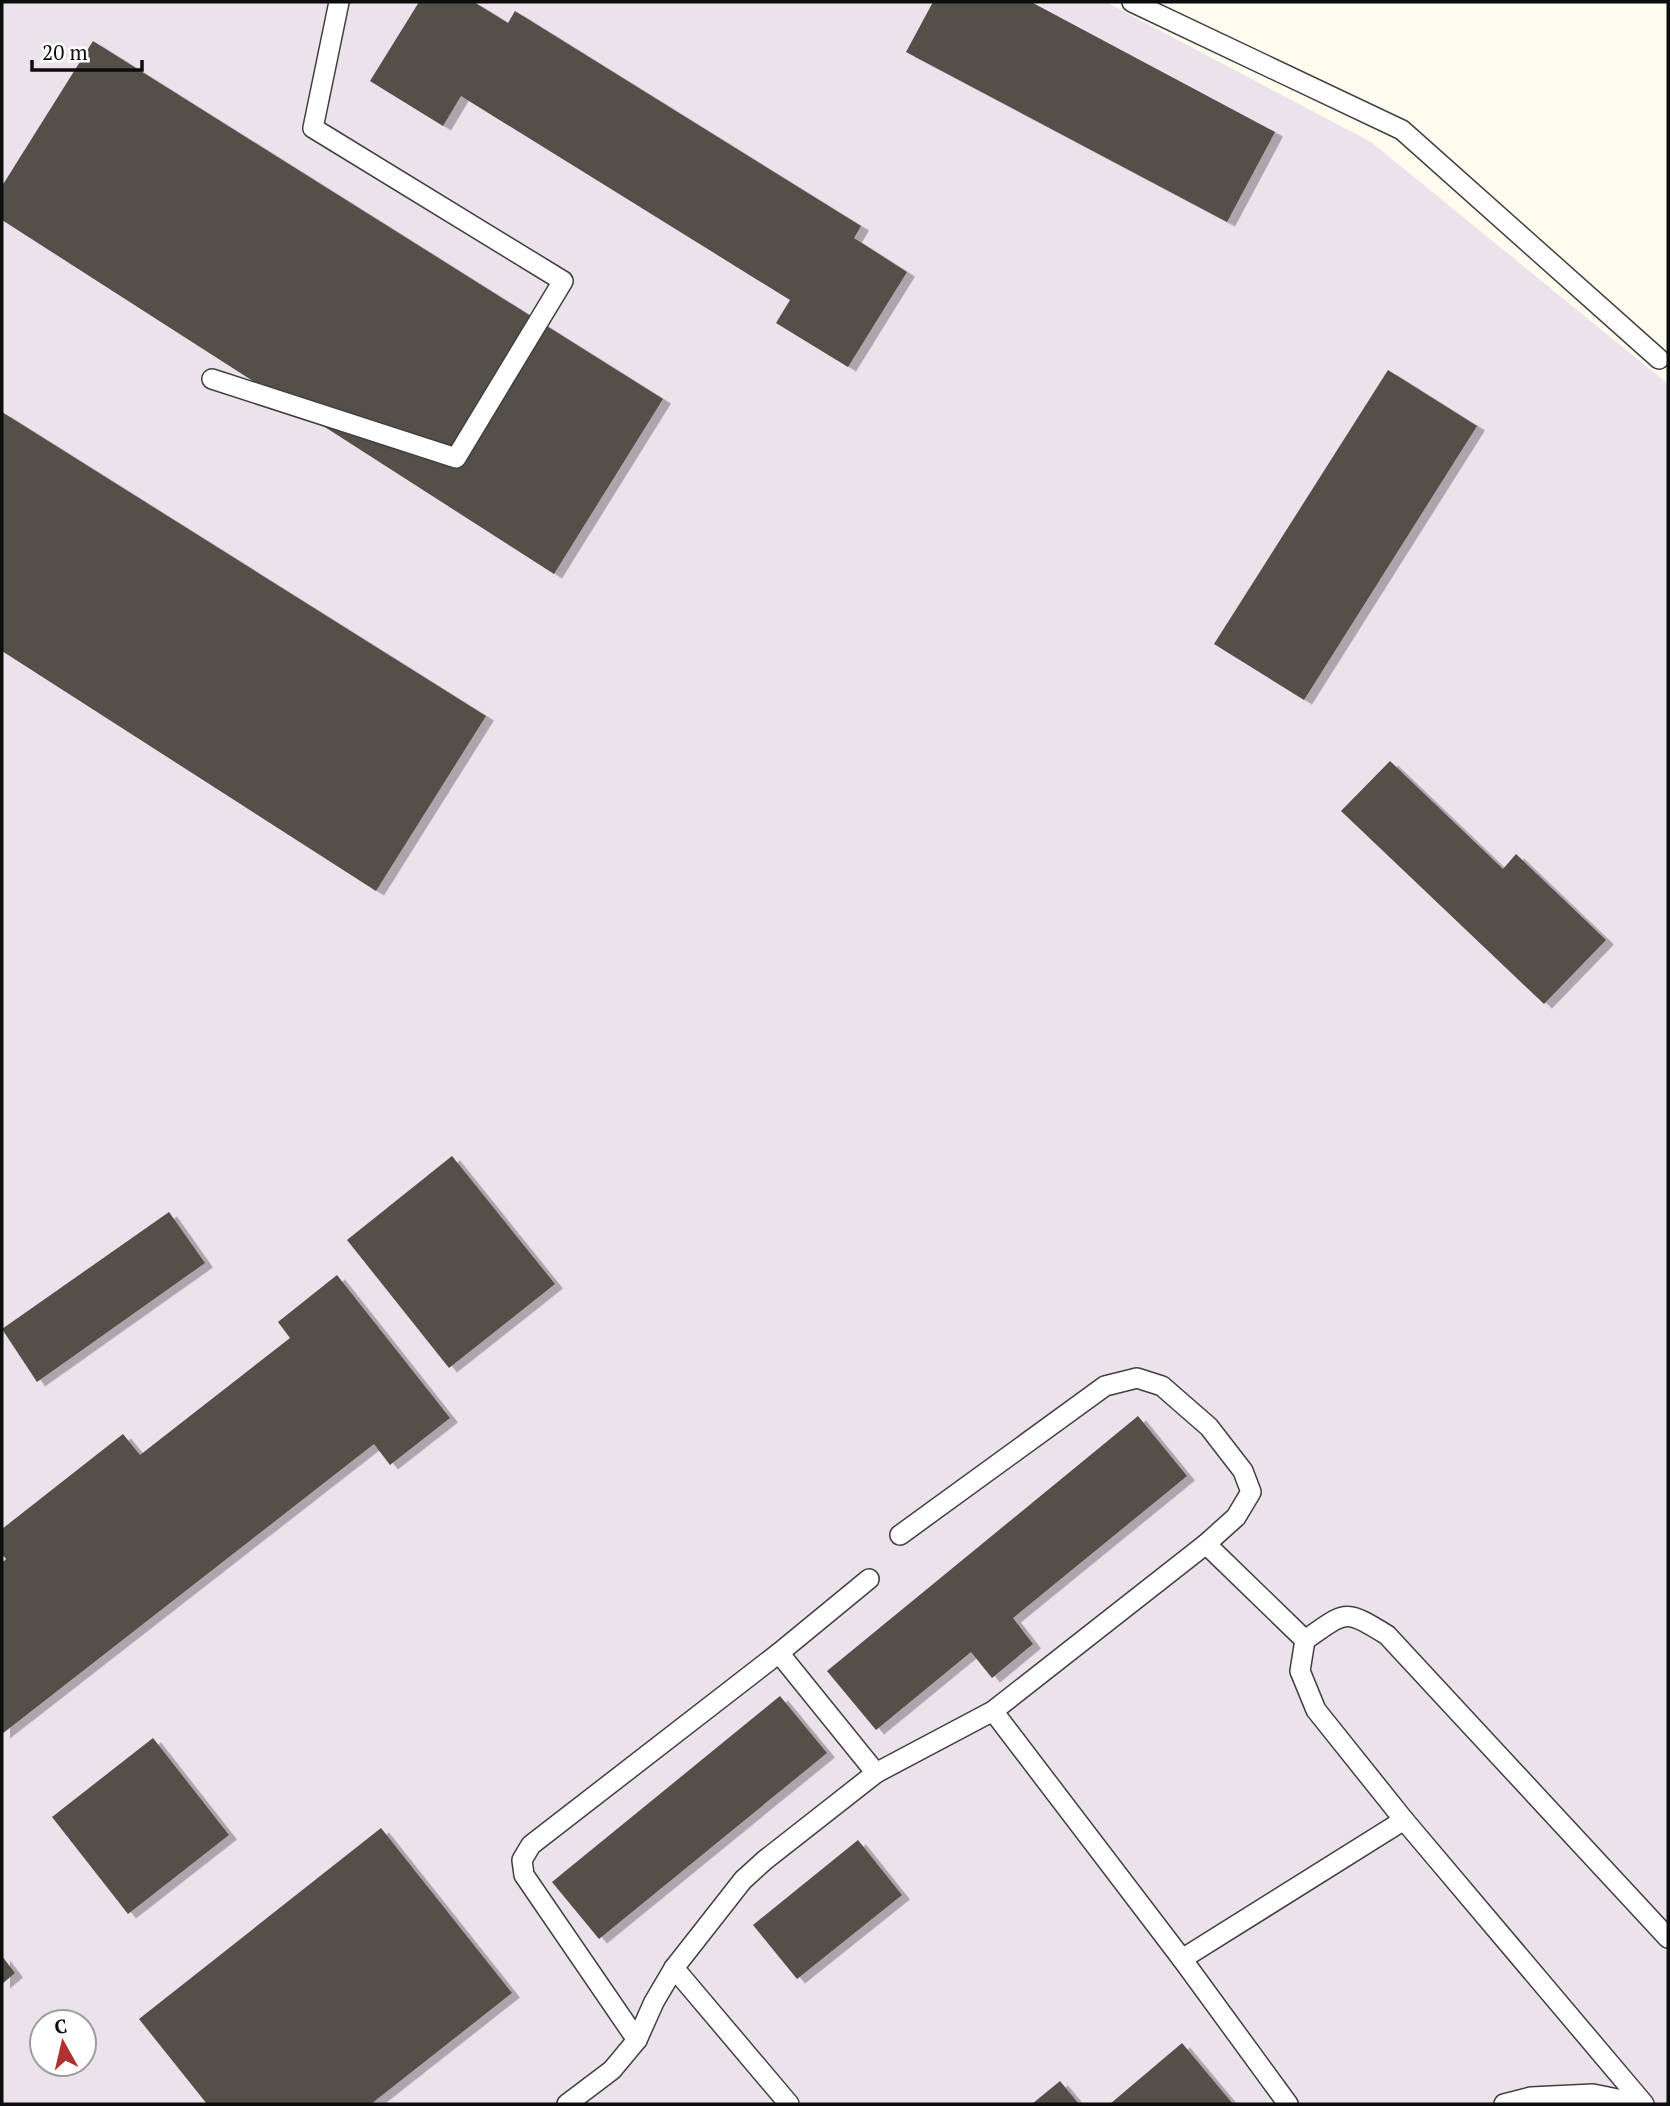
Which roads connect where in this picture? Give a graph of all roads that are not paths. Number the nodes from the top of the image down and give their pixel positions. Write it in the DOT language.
graph roads {
  1 [pos="339,2"];
  2 [pos="1132,2"];
  3 [pos="1659,359"];
  4 [pos="212,379"];
  5 [pos="900,1535"];
  6 [pos="1206,1544"];
  7 [pos="869,1578"];
  8 [pos="1305,1640"];
  9 [pos="779,1653"];
  10 [pos="993,1711"];
  11 [pos="876,1773"];
  12 [pos="1404,1820"];
  13 [pos="1668,1938"];
  14 [pos="1182,1959"];
  15 [pos="674,1968"];
  16 [pos="637,2040"];
  17 [pos="567,2104"];
  18 [pos="789,2104"];
  19 [pos="1288,2104"];
  20 [pos="1504,2104"];
  21 [pos="1643,2104"];
  1 -- 4 [label="lane"];
  2 -- 3 [label="lane"];
  5 -- 6 [label="lane"];
  6 -- 8 [label="lane"];
  6 -- 10 [label="lane"];
  7 -- 9 [label="lane"];
  8 -- 12 [label="lane"];
  8 -- 13 [label="lane"];
  9 -- 11 [label="lane"];
  9 -- 16 [label="lane"];
  10 -- 11 [label="lane"];
  10 -- 14 [label="lane"];
  11 -- 15 [label="lane"];
  12 -- 14 [label="lane"];
  12 -- 21 [label="lane"];
  14 -- 19 [label="lane"];
  15 -- 16 [label="lane"];
  15 -- 18 [label="lane"];
  16 -- 17 [label="lane"];
  20 -- 21 [label="lane"];
}
